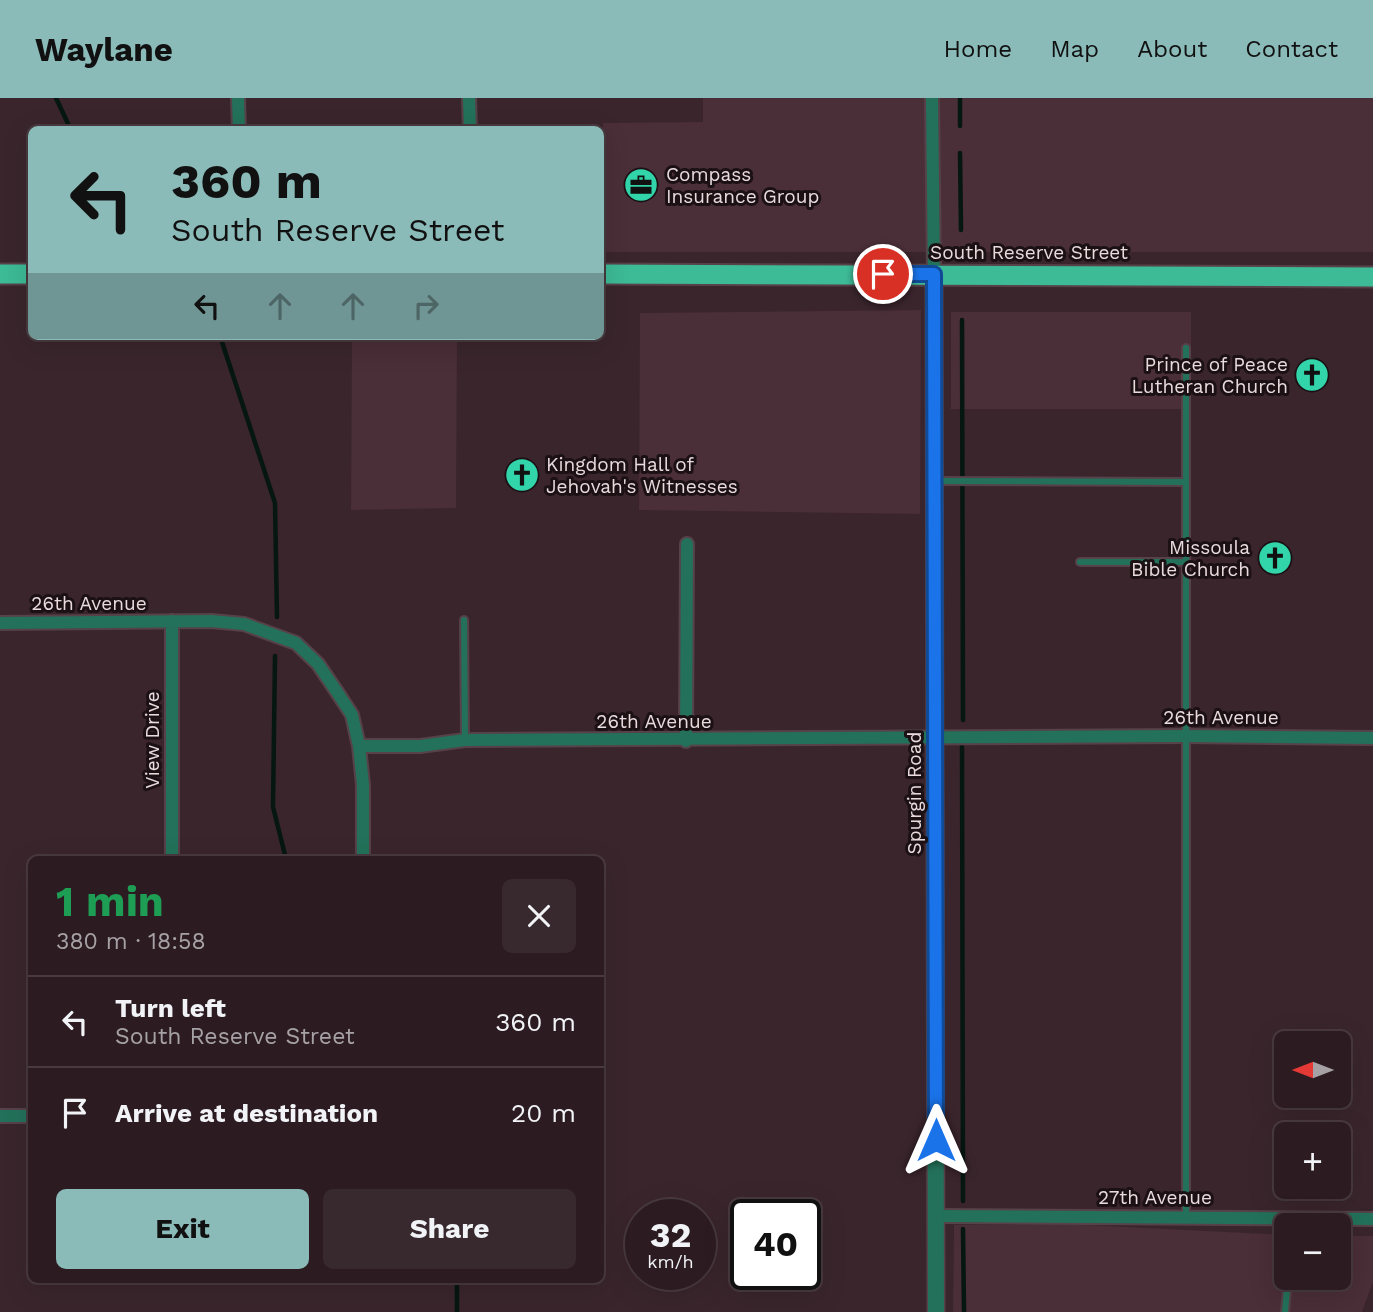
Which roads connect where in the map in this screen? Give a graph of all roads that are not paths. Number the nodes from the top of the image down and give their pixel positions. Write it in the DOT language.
graph roads {
  1 [pos="238,98"];
  2 [pos="470,98"];
  3 [pos="932,98"];
  4 [pos="239,126"];
  5 [pos="470,126"];
  6 [pos="0,274"];
  7 [pos="28,274"];
  8 [pos="604,274"];
  9 [pos="934,274"];
  10 [pos="1373,277"];
  11 [pos="1186,348"];
  12 [pos="934,481"];
  13 [pos="1186,482"];
  14 [pos="687,544"];
  15 [pos="1080,562"];
  16 [pos="1187,562"];
  17 [pos="172,621"];
  18 [pos="464,621"];
  19 [pos="0,622"];
  20 [pos="1186,736"];
  21 [pos="934,738"];
  22 [pos="1373,738"];
  23 [pos="465,740"];
  24 [pos="686,741"];
  25 [pos="359,746"];
  26 [pos="172,856"];
  27 [pos="363,856"];
  28 [pos="0,1116"];
  29 [pos="28,1116"];
  30 [pos="937,1216"];
  31 [pos="1186,1217"];
  32 [pos="1373,1219"];
  33 [pos="1274,1220"];
  34 [pos="1351,1220"];
  35 [pos="1287,1290"];
  36 [pos="936,1312"];
  37 [pos="1285,1312"];
  1 -- 4 [label="street"];
  2 -- 5 [label="street"];
  3 -- 9 [label="street"];
  6 -- 7 [label="highway"];
  8 -- 9 [label="highway, South Reserve Street"];
  9 -- 10 [label="highway, South Reserve Street"];
  9 -- 12 [label="street, Spurgin Road"];
  11 -- 13 [label="lane"];
  12 -- 13 [label="lane"];
  12 -- 21 [label="street, Spurgin Road"];
  13 -- 16 [label="lane"];
  14 -- 24 [label="street"];
  15 -- 16 [label="lane"];
  16 -- 20 [label="lane"];
  17 -- 19 [label="street, 26th Avenue"];
  17 -- 25 [label="street, 26th Avenue"];
  17 -- 26 [label="street, View Drive"];
  18 -- 23 [label="lane"];
  20 -- 21 [label="street, 26th Avenue"];
  20 -- 22 [label="street, 26th Avenue"];
  20 -- 31 [label="lane"];
  21 -- 24 [label="street, 26th Avenue"];
  21 -- 30 [label="street, Spurgin Road"];
  23 -- 24 [label="street, 26th Avenue"];
  23 -- 25 [label="street, 26th Avenue"];
  25 -- 27 [label="street"];
  28 -- 29 [label="street"];
  30 -- 31 [label="street, 27th Avenue"];
  30 -- 36 [label="street, Spurgin Road"];
  31 -- 33 [label="street, 27th Avenue"];
  32 -- 34 [label="street, 27th Avenue"];
  35 -- 37 [label="lane"];
}
